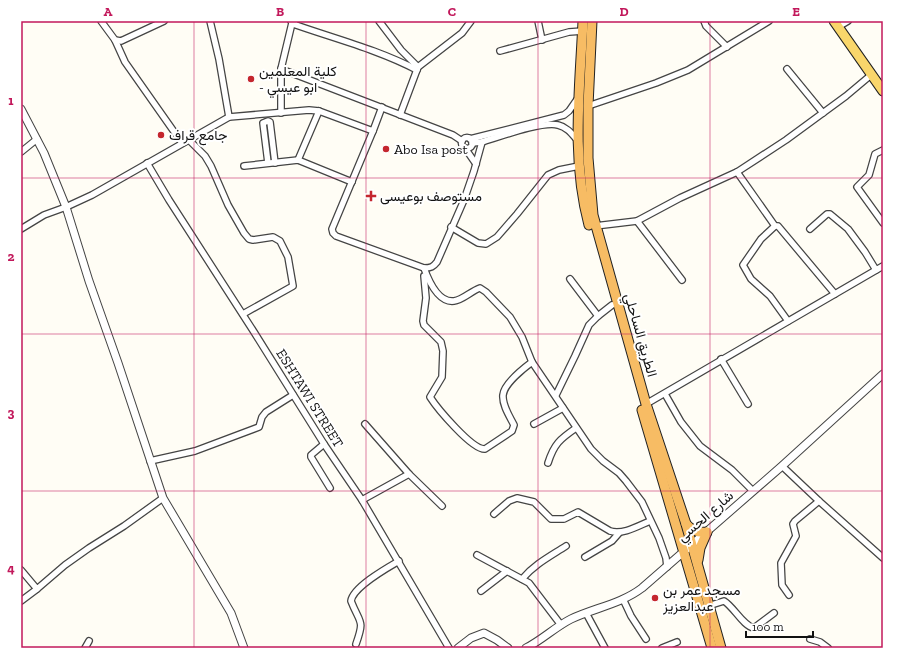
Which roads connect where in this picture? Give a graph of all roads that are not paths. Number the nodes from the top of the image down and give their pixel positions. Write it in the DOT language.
graph roads {
  1 [pos="101,21"];
  2 [pos="164,21"];
  3 [pos="210,21"];
  4 [pos="379,21"];
  5 [pos="471,21"];
  6 [pos="538,21"];
  7 [pos="583,21"];
  8 [pos="592,21"];
  9 [pos="704,21"];
  10 [pos="769,21"];
  11 [pos="848,21"];
  12 [pos="292,22"];
  13 [pos="836,24"];
  14 [pos="583,31"];
  15 [pos="115,40"];
  16 [pos="542,40"];
  17 [pos="727,47"];
  18 [pos="500,51"];
  19 [pos="418,68"];
  20 [pos="282,69"];
  21 [pos="787,69"];
  22 [pos="871,75"];
  23 [pos="883,91"];
  24 [pos="579,98"];
  25 [pos="588,106"];
  26 [pos="382,107"];
  27 [pos="21,109"];
  28 [pos="319,111"];
  29 [pos="281,113"];
  30 [pos="823,113"];
  31 [pos="400,114"];
  32 [pos="229,117"];
  33 [pos="373,131"];
  34 [pos="37,139"];
  35 [pos="189,140"];
  36 [pos="462,141"];
  37 [pos="578,141"];
  38 [pos="471,142"];
  39 [pos="482,142"];
  40 [pos="182,143"];
  41 [pos="465,148"];
  42 [pos="883,150"];
  43 [pos="21,152"];
  44 [pos="478,152"];
  45 [pos="298,160"];
  46 [pos="275,162"];
  47 [pos="147,163"];
  48 [pos="268,164"];
  49 [pos="476,164"];
  50 [pos="244,166"];
  51 [pos="579,166"];
  52 [pos="737,172"];
  53 [pos="352,182"];
  54 [pos="66,207"];
  55 [pos="637,221"];
  56 [pos="883,223"];
  57 [pos="595,226"];
  58 [pos="775,226"];
  59 [pos="451,227"];
  60 [pos="21,229"];
  61 [pos="810,229"];
  62 [pos="883,266"];
  63 [pos="424,268"];
  64 [pos="876,270"];
  65 [pos="570,279"];
  66 [pos="682,280"];
  67 [pos="835,294"];
  68 [pos="612,305"];
  69 [pos="243,314"];
  70 [pos="598,316"];
  71 [pos="788,322"];
  72 [pos="721,359"];
  73 [pos="532,362"];
  74 [pos="883,374"];
  75 [pos="665,394"];
  76 [pos="293,395"];
  77 [pos="556,395"];
  78 [pos="646,404"];
  79 [pos="748,404"];
  80 [pos="563,408"];
  81 [pos="365,424"];
  82 [pos="534,424"];
  83 [pos="576,428"];
  84 [pos="324,444"];
  85 [pos="150,461"];
  86 [pos="548,463"];
  87 [pos="782,466"];
  88 [pos="409,474"];
  89 [pos="330,488"];
  90 [pos="753,491"];
  91 [pos="163,498"];
  92 [pos="362,500"];
  93 [pos="819,501"];
  94 [pos="442,506"];
  95 [pos="494,514"];
  96 [pos="650,521"];
  97 [pos="686,524"];
  98 [pos="707,532"];
  99 [pos="619,533"];
  100 [pos="692,545"];
  101 [pos="566,546"];
  102 [pos="683,552"];
  103 [pos="477,555"];
  104 [pos="585,557"];
  105 [pos="883,558"];
  106 [pos="399,562"];
  107 [pos="667,566"];
  108 [pos="698,566"];
  109 [pos="21,570"];
  110 [pos="507,571"];
  111 [pos="522,579"];
  112 [pos="37,589"];
  113 [pos="481,591"];
  114 [pos="789,595"];
  115 [pos="623,599"];
  116 [pos="21,601"];
  117 [pos="708,606"];
  118 [pos="586,613"];
  119 [pos="774,613"];
  120 [pos="561,625"];
  121 [pos="646,639"];
  122 [pos="810,639"];
  123 [pos="89,641"];
  124 [pos="676,642"];
  125 [pos="356,644"];
  126 [pos="536,646"];
  127 [pos="85,648"];
  128 [pos="244,648"];
  129 [pos="449,648"];
  130 [pos="458,648"];
  131 [pos="508,648"];
  132 [pos="526,648"];
  133 [pos="604,648"];
  134 [pos="662,648"];
  135 [pos="712,648"];
  136 [pos="721,648"];
  137 [pos="828,648"];
  1 -- 15 [label="street"];
  2 -- 15 [label="street"];
  3 -- 32 [label="street"];
  4 -- 19 [label="street"];
  5 -- 19 [label="street"];
  6 -- 16 [label="street"];
  7 -- 14 [label="highway, الطريق الساحلي"];
  8 -- 25 [label="highway, الطريق الساحلي"];
  9 -- 17 [label="street"];
  10 -- 17 [label="street"];
  11 -- 13 [label="street"];
  12 -- 19 [label="street"];
  12 -- 20 [label="street"];
  13 -- 22 [label="main road"];
  14 -- 16 [label="street"];
  14 -- 24 [label="highway, الطريق الساحلي"];
  15 -- 40 [label="street"];
  16 -- 18 [label="street"];
  17 -- 25 [label="street"];
  19 -- 31 [label="street"];
  20 -- 26 [label="street"];
  20 -- 29 [label="street"];
  21 -- 30 [label="street"];
  22 -- 23 [label="main road"];
  22 -- 30 [label="street"];
  24 -- 37 [label="highway, الطريق الساحلي"];
  24 -- 38 [label="street"];
  25 -- 57 [label="highway, الطريق الساحلي"];
  26 -- 31 [label="street"];
  26 -- 33 [label="street"];
  27 -- 34 [label="street"];
  28 -- 29 [label="street"];
  28 -- 33 [label="street"];
  28 -- 45 [label="street"];
  29 -- 32 [label="street"];
  30 -- 52 [label="street"];
  31 -- 36 [label="street"];
  32 -- 35 [label="street"];
  33 -- 53 [label="street"];
  34 -- 43 [label="street"];
  34 -- 54 [label="street"];
  35 -- 40 [label="street"];
  35 -- 69 [label="street"];
  36 -- 38 [label="street"];
  36 -- 41 [label="street"];
  37 -- 39 [label="street"];
  37 -- 51 [label="highway, الطريق الساحلي"];
  38 -- 39 [label="street"];
  38 -- 41 [label="street"];
  38 -- 44 [label="street"];
  39 -- 44 [label="street"];
  40 -- 47 [label="street"];
  41 -- 49 [label="street"];
  42 -- 56 [label="street"];
  44 -- 49 [label="street"];
  45 -- 46 [label="street"];
  45 -- 53 [label="street"];
  46 -- 48 [label="street"];
  46 -- 48 [label="street"];
  47 -- 54 [label="street"];
  47 -- 69 [label="street, ESHTAWI STREET"];
  48 -- 50 [label="street"];
  49 -- 59 [label="street"];
  51 -- 59 [label="street"];
  51 -- 68 [label="highway, الطريق الساحلي"];
  52 -- 55 [label="street"];
  52 -- 58 [label="street"];
  53 -- 63 [label="street"];
  54 -- 60 [label="street"];
  54 -- 85 [label="street"];
  55 -- 57 [label="street"];
  55 -- 66 [label="street"];
  57 -- 78 [label="highway, الطريق الساحلي"];
  58 -- 67 [label="street"];
  58 -- 71 [label="street"];
  59 -- 63 [label="street"];
  61 -- 64 [label="street"];
  62 -- 64 [label="street"];
  63 -- 73 [label="street"];
  63 -- 73 [label="street"];
  64 -- 67 [label="street"];
  65 -- 70 [label="street"];
  67 -- 71 [label="street"];
  68 -- 70 [label="street"];
  68 -- 102 [label="highway, الطريق الساحلي"];
  69 -- 76 [label="street, ESHTAWI STREET"];
  70 -- 77 [label="street"];
  71 -- 72 [label="street"];
  72 -- 75 [label="street"];
  72 -- 79 [label="street"];
  73 -- 77 [label="street"];
  74 -- 87 [label="street, شارع الحسي"];
  75 -- 78 [label="street"];
  75 -- 90 [label="street"];
  76 -- 84 [label="street, ESHTAWI STREET"];
  76 -- 85 [label="street"];
  77 -- 80 [label="street"];
  78 -- 97 [label="highway, الطريق الساحلي"];
  80 -- 82 [label="street"];
  80 -- 83 [label="street"];
  81 -- 88 [label="street"];
  83 -- 86 [label="street"];
  83 -- 96 [label="street"];
  84 -- 89 [label="street"];
  84 -- 92 [label="street, ESHTAWI STREET"];
  85 -- 91 [label="street"];
  87 -- 90 [label="street, شارع الحسي"];
  87 -- 93 [label="street"];
  88 -- 92 [label="street"];
  88 -- 94 [label="street"];
  90 -- 98 [label="street, شارع الحسي"];
  91 -- 112 [label="street"];
  91 -- 128 [label="street"];
  92 -- 106 [label="street, ESHTAWI STREET"];
  93 -- 105 [label="street"];
  93 -- 114 [label="street"];
  95 -- 99 [label="street"];
  96 -- 99 [label="street"];
  96 -- 107 [label="street"];
  97 -- 98 [label="highway"];
  97 -- 100 [label="highway, الطريق الساحلي"];
  98 -- 100 [label="street, شارع الحسي"];
  98 -- 108 [label="highway"];
  99 -- 104 [label="street"];
  100 -- 102 [label="street, شارع الحسي"];
  100 -- 108 [label="highway, الطريق الساحلي"];
  101 -- 111 [label="street"];
  102 -- 107 [label="street, شارع الحسي"];
  102 -- 135 [label="highway, الطريق الساحلي"];
  103 -- 110 [label="street"];
  106 -- 125 [label="street"];
  106 -- 129 [label="street, ESHTAWI STREET"];
  107 -- 115 [label="street, شارع الحسي"];
  108 -- 117 [label="highway, الطريق الساحلي"];
  109 -- 112 [label="street"];
  110 -- 111 [label="street"];
  110 -- 113 [label="street"];
  111 -- 120 [label="street"];
  112 -- 116 [label="street"];
  115 -- 118 [label="street, شارع الحسي"];
  115 -- 121 [label="street"];
  117 -- 119 [label="street"];
  117 -- 136 [label="highway, الطريق الساحلي"];
  118 -- 120 [label="street, شارع الحسي"];
  118 -- 133 [label="street"];
  120 -- 126 [label="street, شارع الحسي"];
  122 -- 137 [label="street"];
  123 -- 127 [label="street"];
  124 -- 134 [label="street"];
  126 -- 132 [label="street, شارع الحسي"];
  130 -- 131 [label="street"];
}
